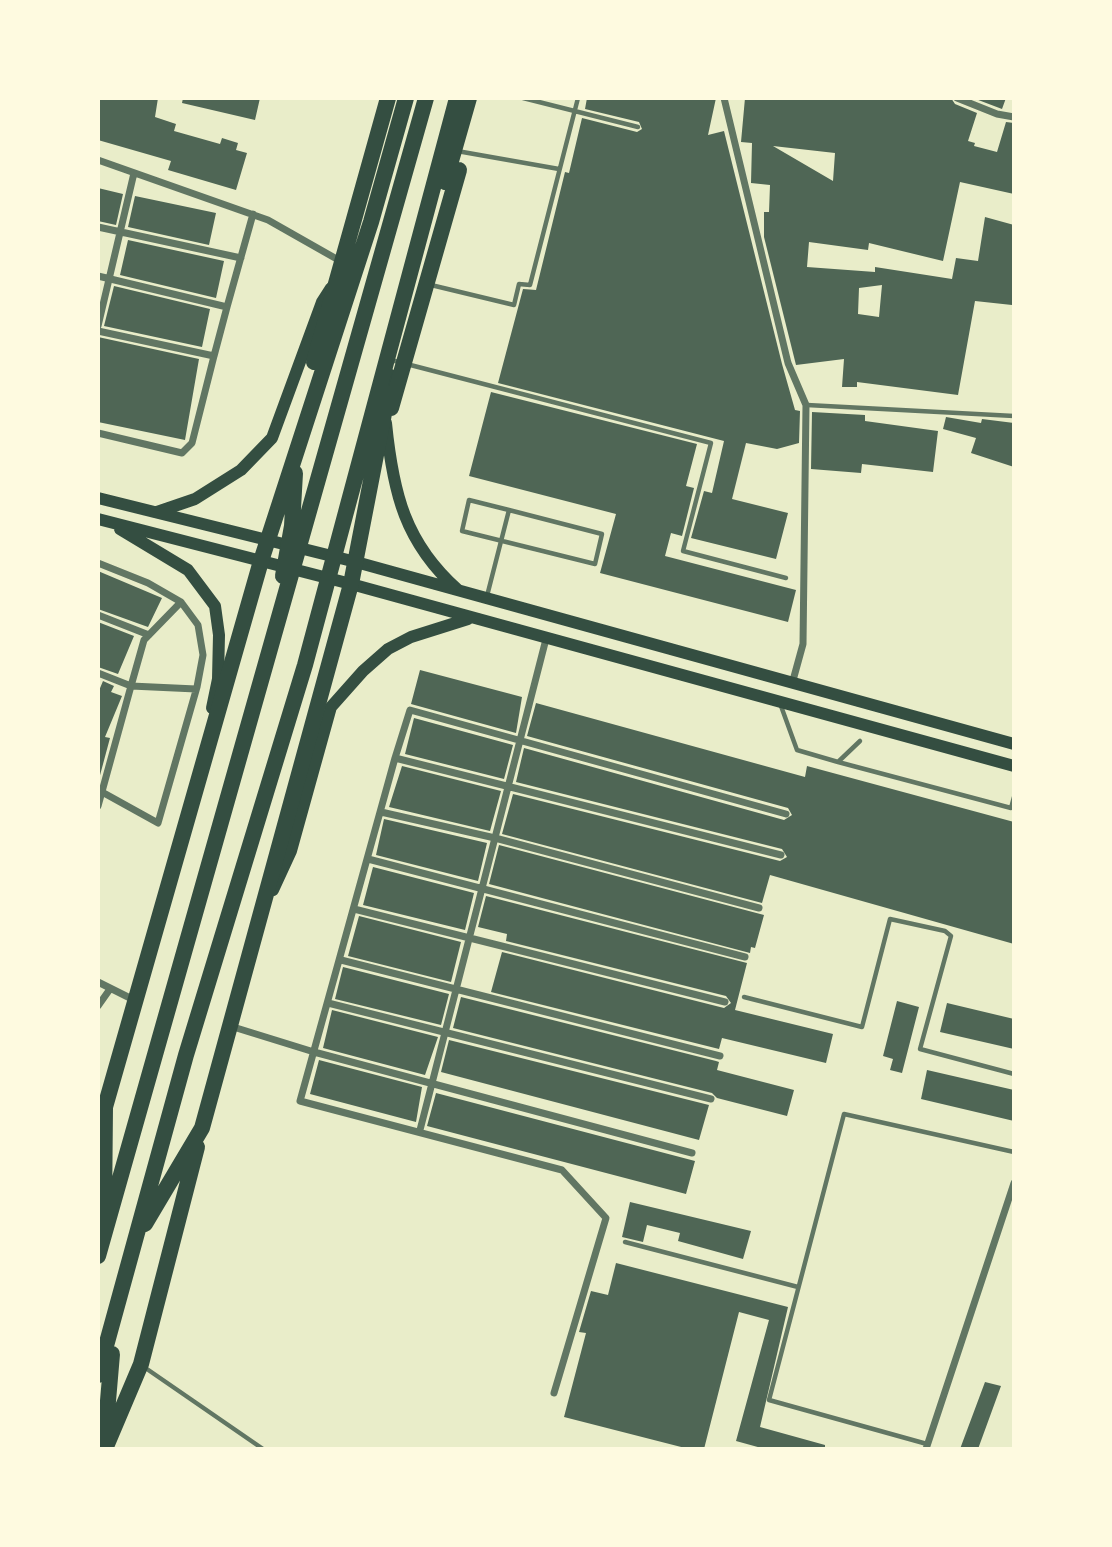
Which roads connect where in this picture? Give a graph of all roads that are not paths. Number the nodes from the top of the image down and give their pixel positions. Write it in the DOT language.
graph roads {
  1 [pos="388,98"];
  2 [pos="406,98"];
  3 [pos="426,98"];
  4 [pos="457,98"];
  5 [pos="469,98"];
  6 [pos="479,98"];
  7 [pos="523,98"];
  8 [pos="578,98"];
  9 [pos="724,98"];
  10 [pos="957,98"];
  11 [pos="575,111"];
  12 [pos="1014,117"];
  13 [pos="638,127"];
  14 [pos="454,150"];
  15 [pos="98,160"];
  16 [pos="559,169"];
  17 [pos="134,173"];
  18 [pos="253,214"];
  19 [pos="371,222"];
  20 [pos="98,227"];
  21 [pos="120,232"];
  22 [pos="241,258"];
  23 [pos="345,264"];
  24 [pos="98,276"];
  25 [pos="109,278"];
  26 [pos="417,282"];
  27 [pos="227,307"];
  28 [pos="98,326"];
  29 [pos="98,331"];
  30 [pos="214,356"];
  31 [pos="393,368"];
  32 [pos="806,405"];
  33 [pos="1014,416"];
  34 [pos="98,433"];
  35 [pos="98,498"];
  36 [pos="509,510"];
  37 [pos="158,512"];
  38 [pos="103,520"];
  39 [pos="501,540"];
  40 [pos="267,541"];
  41 [pos="261,561"];
  42 [pos="356,562"];
  43 [pos="98,563"];
  44 [pos="786,578"];
  45 [pos="351,584"];
  46 [pos="461,593"];
  47 [pos="486,600"];
  48 [pos="181,602"];
  49 [pos="98,615"];
  50 [pos="470,618"];
  51 [pos="149,635"];
  52 [pos="546,639"];
  53 [pos="270,656"];
  54 [pos="305,665"];
  55 [pos="98,673"];
  56 [pos="792,684"];
  57 [pos="131,686"];
  58 [pos="196,689"];
  59 [pos="780,702"];
  60 [pos="520,741"];
  61 [pos="860,741"];
  62 [pos="1014,744"];
  63 [pos="208,748"];
  64 [pos="396,758"];
  65 [pos="838,762"];
  66 [pos="1014,766"];
  67 [pos="509,786"];
  68 [pos="102,792"];
  69 [pos="1014,797"];
  70 [pos="98,806"];
  71 [pos="1013,808"];
  72 [pos="381,811"];
  73 [pos="786,814"];
  74 [pos="495,838"];
  75 [pos="781,855"];
  76 [pos="368,859"];
  77 [pos="482,890"];
  78 [pos="759,908"];
  79 [pos="354,909"];
  80 [pos="257,925"];
  81 [pos="470,936"];
  82 [pos="744,957"];
  83 [pos="341,960"];
  84 [pos="98,982"];
  85 [pos="456,988"];
  86 [pos="110,989"];
  87 [pos="744,997"];
  88 [pos="134,1000"];
  89 [pos="725,1002"];
  90 [pos="328,1003"];
  91 [pos="98,1006"];
  92 [pos="229,1026"];
  93 [pos="445,1032"];
  94 [pos="314,1052"];
  95 [pos="720,1056"];
  96 [pos="1014,1074"];
  97 [pos="432,1083"];
  98 [pos="711,1099"];
  99 [pos="105,1107"];
  100 [pos="202,1128"];
  101 [pos="98,1130"];
  102 [pos="419,1130"];
  103 [pos="1014,1152"];
  104 [pos="692,1153"];
  105 [pos="1014,1183"];
  106 [pos="104,1235"];
  107 [pos="625,1242"];
  108 [pos="133,1244"];
  109 [pos="98,1256"];
  110 [pos="799,1287"];
  111 [pos="115,1311"];
  112 [pos="141,1364"];
  113 [pos="98,1375"];
  114 [pos="554,1394"];
  115 [pos="927,1447"];
  116 [pos="104,1449"];
  117 [pos="263,1449"];
  1 -- 53 [label="highway"];
  2 -- 19 [label="highway"];
  3 -- 53 [label="highway"];
  4 -- 54 [label="highway"];
  5 -- 14 [label="highway"];
  6 -- 54 [label="highway"];
  7 -- 11 [label="lane"];
  8 -- 11 [label="lane"];
  9 -- 32 [label="street"];
  10 -- 12 [label="street"];
  11 -- 13 [label="lane"];
  11 -- 16 [label="lane"];
  14 -- 16 [label="lane"];
  14 -- 26 [label="highway"];
  15 -- 17 [label="street"];
  16 -- 26 [label="lane"];
  17 -- 18 [label="street"];
  17 -- 21 [label="street"];
  18 -- 22 [label="street"];
  18 -- 23 [label="street"];
  19 -- 23 [label="main road"];
  19 -- 40 [label="highway"];
  20 -- 21 [label="street"];
  21 -- 22 [label="street"];
  21 -- 25 [label="street"];
  22 -- 27 [label="street"];
  23 -- 37 [label="main road"];
  24 -- 25 [label="street"];
  25 -- 27 [label="street"];
  25 -- 28 [label="street"];
  26 -- 31 [label="highway"];
  27 -- 30 [label="street"];
  29 -- 30 [label="street"];
  30 -- 34 [label="street"];
  31 -- 42 [label="highway"];
  31 -- 44 [label="lane"];
  31 -- 46 [label="main road"];
  32 -- 33 [label="lane"];
  32 -- 56 [label="street"];
  35 -- 37 [label="main road"];
  36 -- 39 [label="lane"];
  36 -- 39 [label="lane"];
  36 -- 39 [label="lane"];
  37 -- 40 [label="main road"];
  38 -- 41 [label="main road"];
  38 -- 63 [label="main road"];
  39 -- 47 [label="lane"];
  40 -- 41 [label="highway"];
  40 -- 42 [label="main road"];
  41 -- 45 [label="main road"];
  41 -- 63 [label="highway"];
  42 -- 45 [label="highway"];
  42 -- 46 [label="main road"];
  43 -- 48 [label="street"];
  45 -- 50 [label="main road"];
  45 -- 80 [label="highway"];
  46 -- 47 [label="main road"];
  47 -- 56 [label="main road"];
  48 -- 51 [label="street"];
  48 -- 58 [label="street"];
  49 -- 51 [label="street"];
  50 -- 52 [label="main road"];
  50 -- 80 [label="main road"];
  51 -- 57 [label="street"];
  52 -- 59 [label="main road"];
  52 -- 60 [label="street"];
  53 -- 106 [label="highway"];
  54 -- 108 [label="highway"];
  55 -- 57 [label="street"];
  56 -- 62 [label="main road"];
  57 -- 58 [label="street"];
  57 -- 68 [label="street"];
  58 -- 68 [label="street"];
  59 -- 65 [label="lane"];
  59 -- 66 [label="main road"];
  60 -- 64 [label="street"];
  60 -- 67 [label="street"];
  60 -- 73 [label="street"];
  61 -- 65 [label="lane"];
  63 -- 88 [label="highway"];
  64 -- 67 [label="street"];
  64 -- 72 [label="street"];
  65 -- 71 [label="lane"];
  67 -- 74 [label="street"];
  67 -- 75 [label="street"];
  68 -- 70 [label="street"];
  69 -- 71 [label="lane"];
  72 -- 74 [label="street"];
  72 -- 76 [label="street"];
  74 -- 77 [label="street"];
  74 -- 78 [label="street"];
  76 -- 77 [label="street"];
  76 -- 79 [label="street"];
  77 -- 81 [label="street"];
  77 -- 82 [label="street"];
  79 -- 81 [label="street"];
  79 -- 83 [label="street"];
  80 -- 92 [label="highway"];
  81 -- 85 [label="street"];
  81 -- 89 [label="street"];
  83 -- 85 [label="street"];
  83 -- 90 [label="street"];
  84 -- 86 [label="street"];
  85 -- 93 [label="street"];
  85 -- 95 [label="street"];
  86 -- 88 [label="street"];
  86 -- 91 [label="street"];
  87 -- 96 [label="lane"];
  88 -- 99 [label="highway"];
  90 -- 93 [label="street"];
  90 -- 94 [label="street"];
  92 -- 94 [label="street"];
  92 -- 100 [label="highway"];
  93 -- 97 [label="street"];
  93 -- 98 [label="street"];
  94 -- 97 [label="street"];
  94 -- 102 [label="street"];
  97 -- 102 [label="street"];
  97 -- 104 [label="street"];
  99 -- 101 [label="highway"];
  99 -- 106 [label="highway"];
  100 -- 108 [label="highway"];
  100 -- 112 [label="highway"];
  102 -- 114 [label="street"];
  103 -- 110 [label="lane"];
  105 -- 115 [label="street"];
  106 -- 109 [label="highway"];
  107 -- 110 [label="lane"];
  108 -- 111 [label="highway"];
  110 -- 115 [label="lane"];
  111 -- 113 [label="highway"];
  111 -- 116 [label="highway"];
  112 -- 116 [label="highway"];
  112 -- 117 [label="lane"];
}
